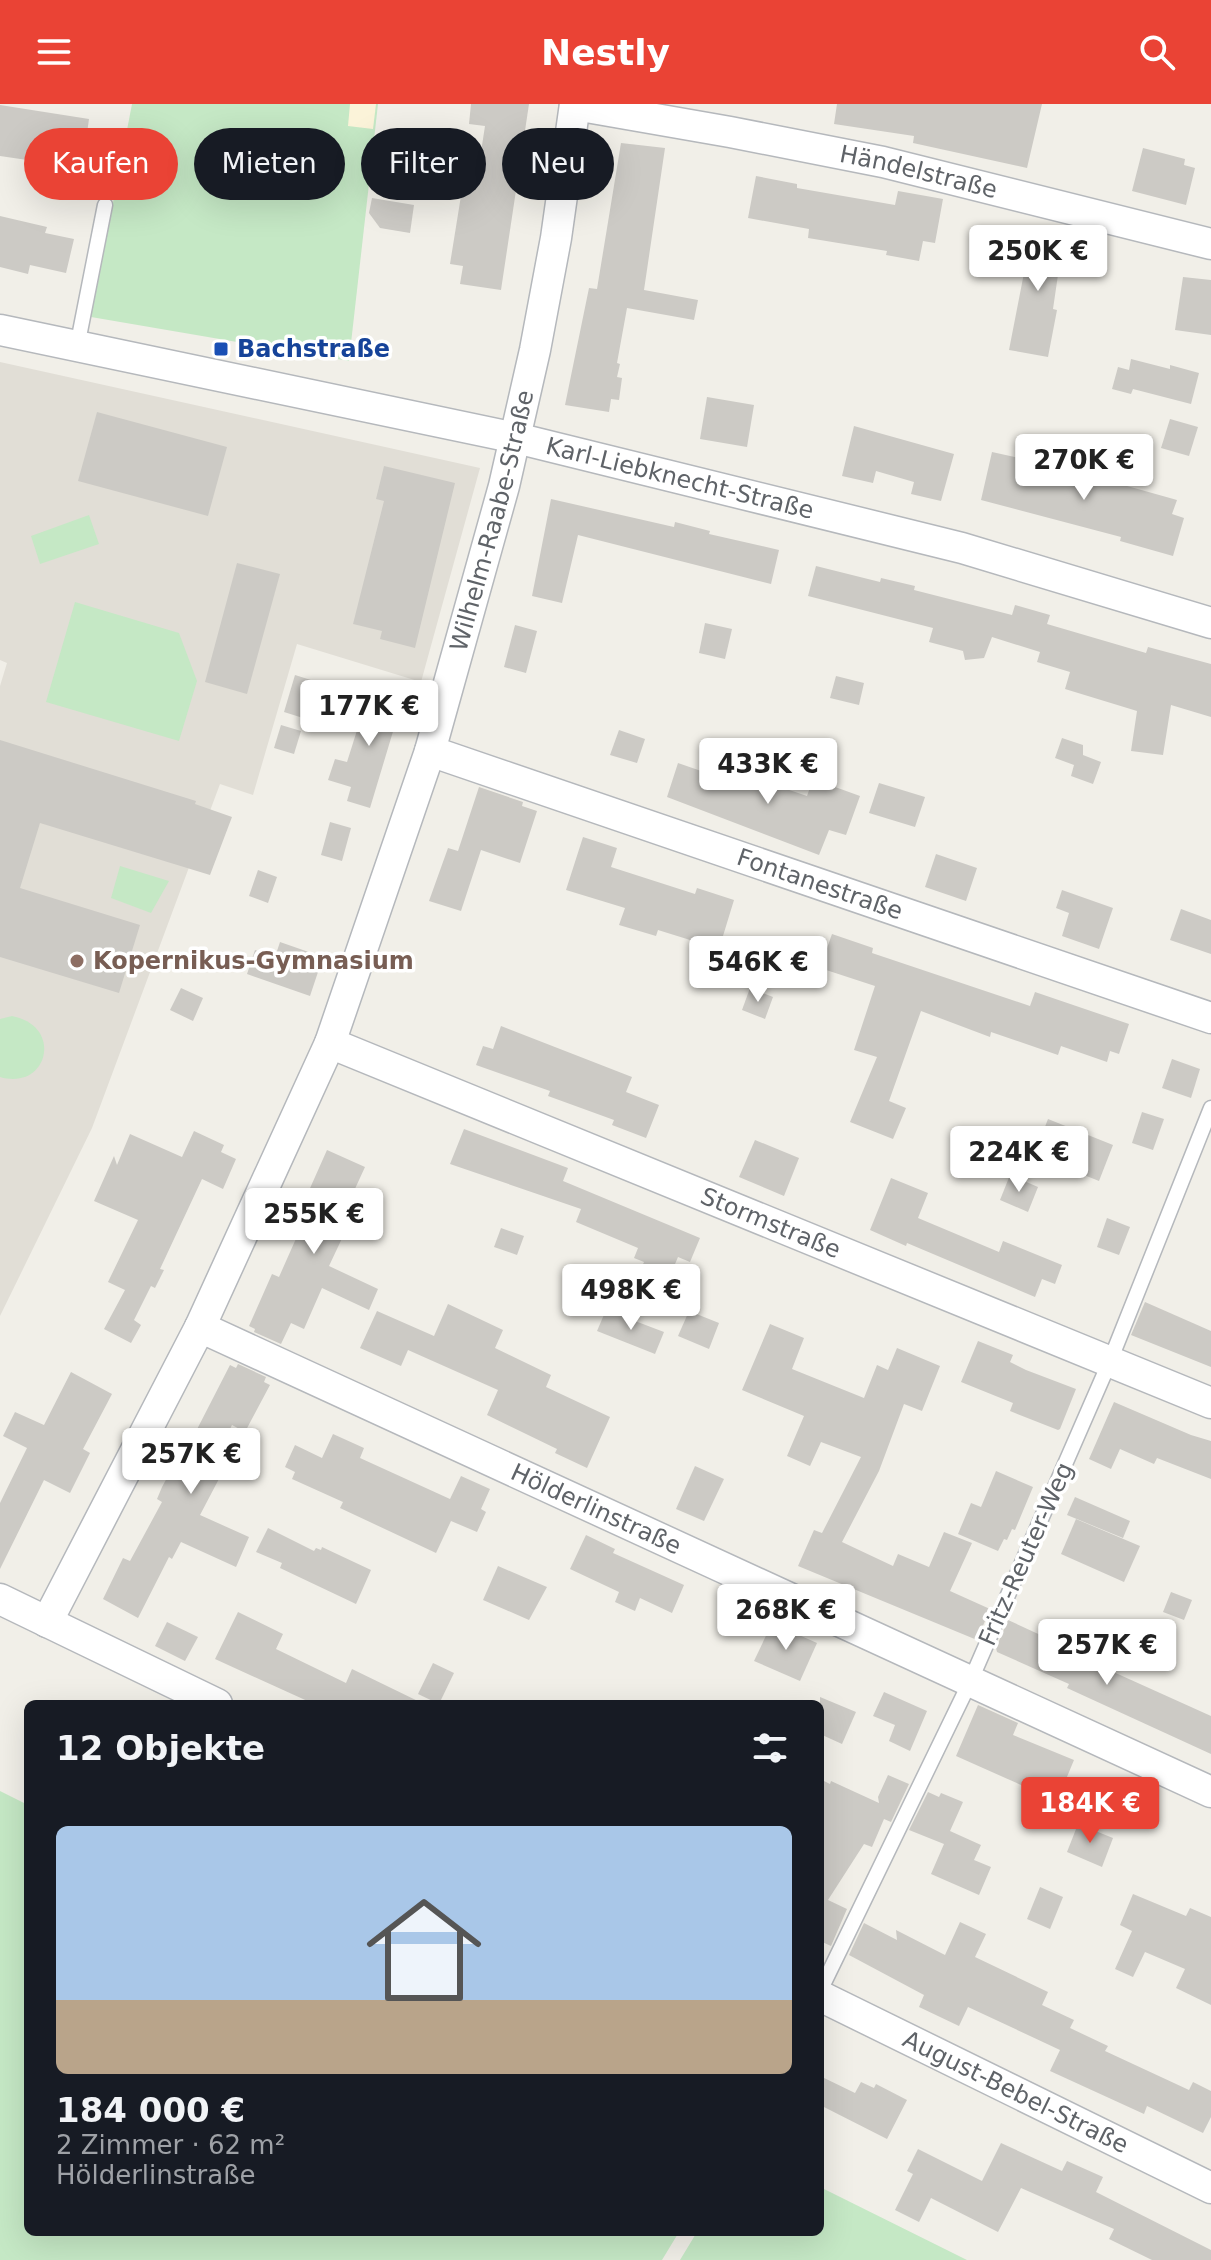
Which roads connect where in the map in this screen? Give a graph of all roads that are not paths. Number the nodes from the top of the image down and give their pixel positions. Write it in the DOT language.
graph roads {
  1 [pos="575,105"];
  2 [pos="105,205"];
  3 [pos="1211,244"];
  4 [pos="0,330"];
  5 [pos="77,347"];
  6 [pos="516,438"];
  7 [pos="1211,623"];
  8 [pos="430,751"];
  9 [pos="1211,1018"];
  10 [pos="330,1043"];
  11 [pos="1211,1108"];
  12 [pos="200,1327"];
  13 [pos="1110,1361"];
  14 [pos="1211,1403"];
  15 [pos="0,1599"];
  16 [pos="47,1622"];
  17 [pos="970,1682"];
  18 [pos="209,1700"];
  19 [pos="1211,1792"];
  20 [pos="824,1986"];
  21 [pos="824,1996"];
  22 [pos="1211,2188"];
  1 -- 3 [label="street, Händelstraße"];
  1 -- 6 [label="street, Wilhelm-Raabe-Straße"];
  2 -- 5 [label="lane"];
  4 -- 5 [label="street, Karl-Liebknecht-Straße"];
  5 -- 6 [label="street, Karl-Liebknecht-Straße"];
  6 -- 7 [label="street, Karl-Liebknecht-Straße"];
  6 -- 8 [label="street, Wilhelm-Raabe-Straße"];
  8 -- 9 [label="street, Fontanestraße"];
  8 -- 10 [label="street, Wilhelm-Raabe-Straße"];
  10 -- 12 [label="street, Wilhelm-Raabe-Straße"];
  10 -- 13 [label="street, Stormstraße"];
  11 -- 13 [label="lane, Fritz-Reuter-Weg"];
  12 -- 16 [label="street, Wilhelm-Raabe-Straße"];
  12 -- 17 [label="street, Hölderlinstraße"];
  13 -- 14 [label="street, Stormstraße"];
  13 -- 17 [label="lane, Fritz-Reuter-Weg"];
  15 -- 16 [label="street"];
  16 -- 18 [label="street"];
  17 -- 19 [label="street, Hölderlinstraße"];
  17 -- 20 [label="lane, Fritz-Reuter-Weg"];
  21 -- 22 [label="street, August-Bebel-Straße"];
}
